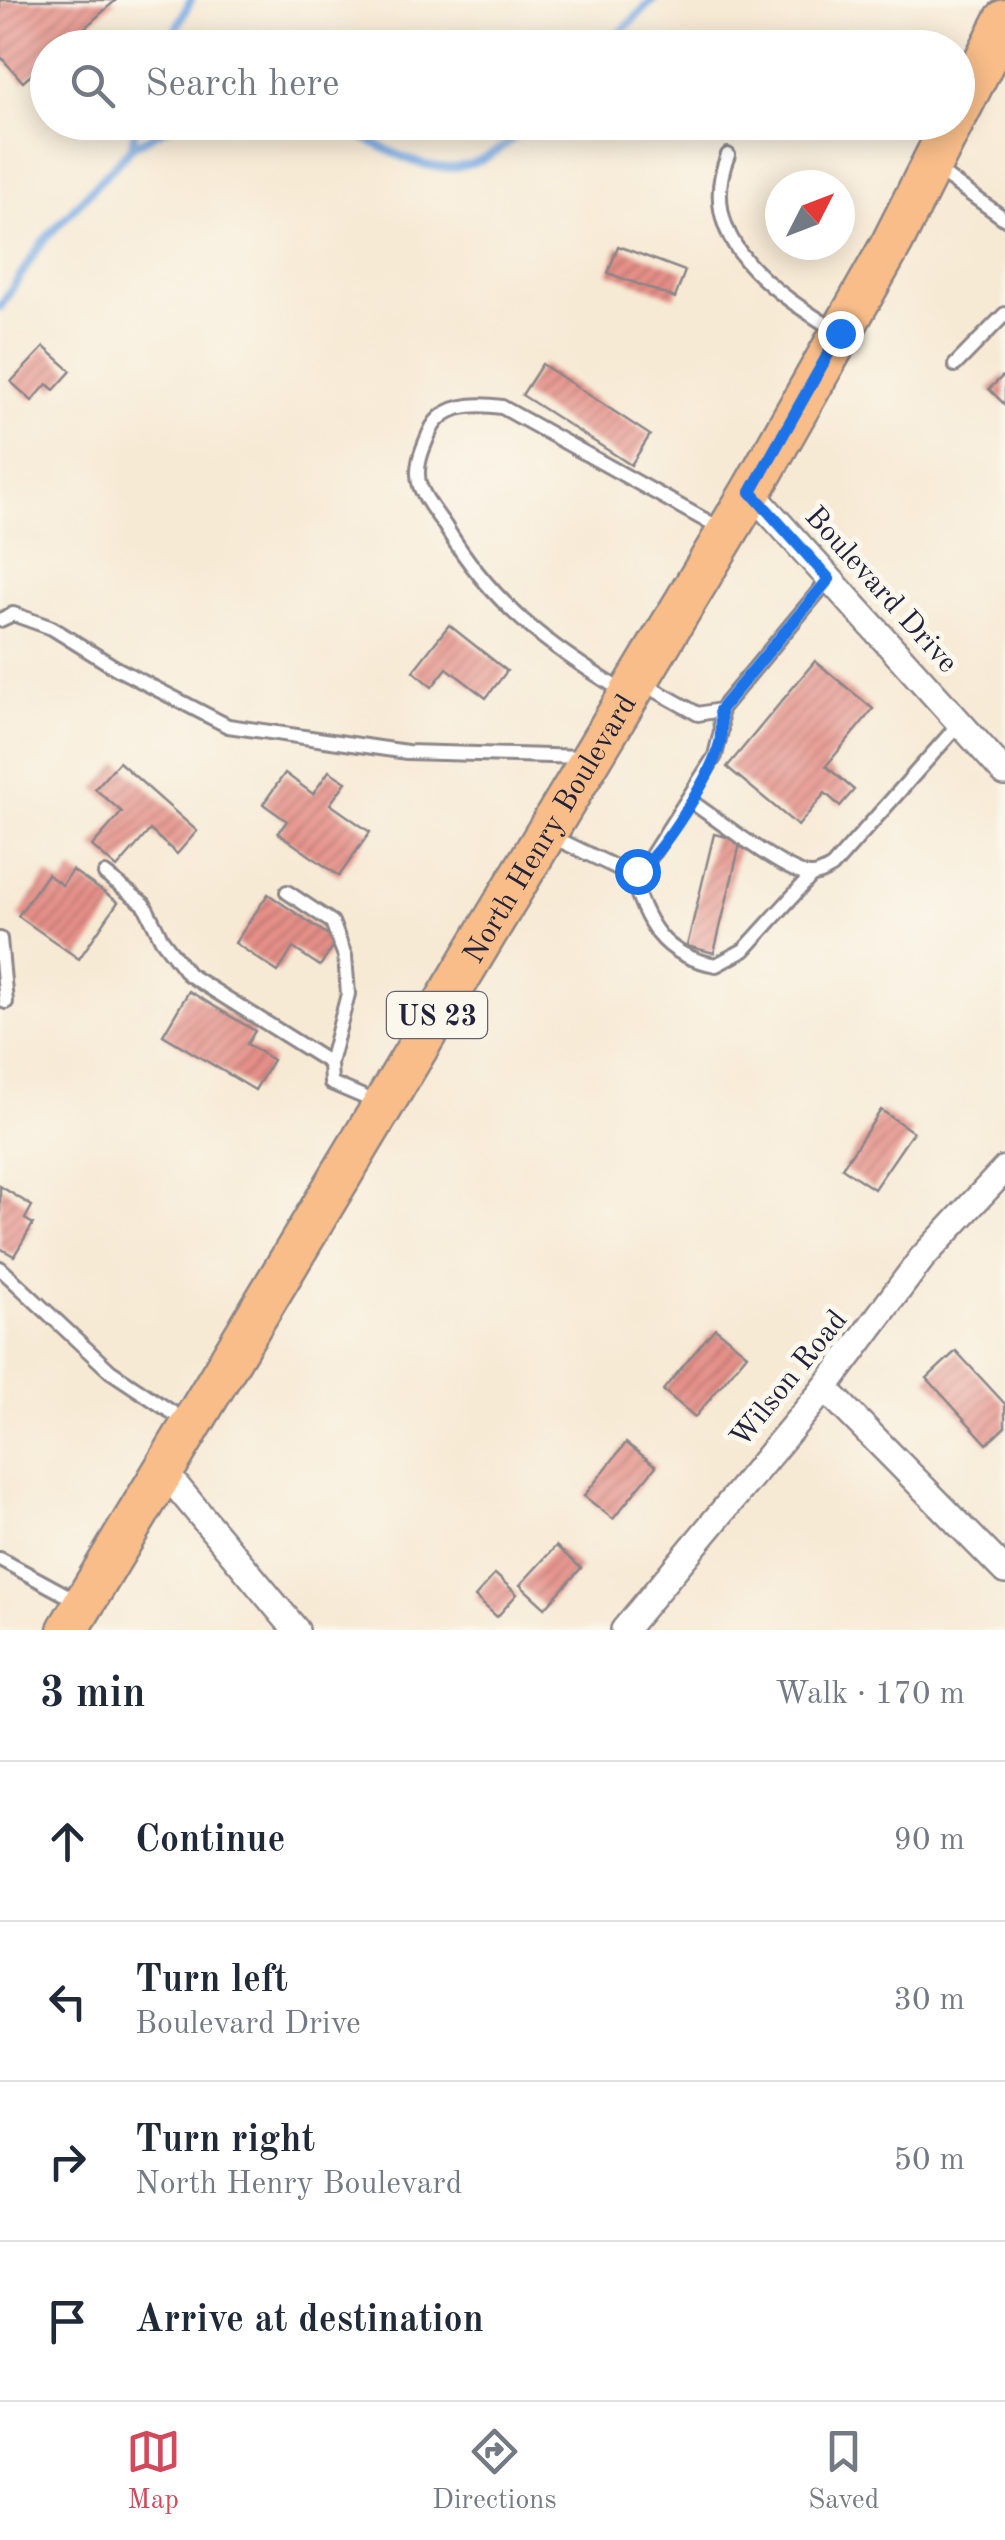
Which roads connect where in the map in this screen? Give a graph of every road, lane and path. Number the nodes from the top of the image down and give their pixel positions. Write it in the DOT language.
graph roads {
  1 [pos="1005,20"];
  2 [pos="975,79"];
  3 [pos="944,140"];
  4 [pos="728,156"];
  5 [pos="930,166"];
  6 [pos="1005,218"];
  7 [pos="1005,314"];
  8 [pos="840,333"];
  9 [pos="956,365"];
  10 [pos="751,492"];
  11 [pos="727,532"];
  12 [pos="829,579"];
  13 [pos="0,620"];
  14 [pos="633,688"];
  15 [pos="720,710"];
  16 [pos="960,723"];
  17 [pos="592,758"];
  18 [pos="1005,774"];
  19 [pos="689,800"];
  20 [pos="546,834"];
  21 [pos="105,874"];
  22 [pos="630,874"];
  23 [pos="812,876"];
  24 [pos="287,892"];
  25 [pos="0,939"];
  26 [pos="6,1002"];
  27 [pos="330,1064"];
  28 [pos="382,1105"];
  29 [pos="1005,1169"];
  30 [pos="0,1268"];
  31 [pos="825,1388"];
  32 [pos="190,1424"];
  33 [pos="163,1470"];
  34 [pos="0,1559"];
  35 [pos="1005,1571"];
  36 [pos="76,1617"];
  37 [pos="296,1630"];
  38 [pos="624,1630"];
  1 -- 2 [label="main road"];
  3 -- 5 [label="main road, North Henry Boulevard / US 23"];
  4 -- 8 [label="lane"];
  5 -- 6 [label="lane"];
  5 -- 8 [label="main road, North Henry Boulevard / US 23"];
  7 -- 9 [label="lane"];
  8 -- 10 [label="main road, North Henry Boulevard / US 23"];
  10 -- 11 [label="main road, North Henry Boulevard / US 23"];
  10 -- 12 [label="street, Boulevard Drive"];
  11 -- 14 [label="main road, North Henry Boulevard / US 23"];
  11 -- 14 [label="lane"];
  12 -- 15 [label="lane"];
  12 -- 16 [label="street, Boulevard Drive"];
  13 -- 17 [label="lane"];
  14 -- 15 [label="lane"];
  14 -- 17 [label="main road, North Henry Boulevard / US 23"];
  15 -- 19 [label="lane"];
  16 -- 18 [label="street, Boulevard Drive"];
  16 -- 23 [label="lane"];
  17 -- 20 [label="main road, North Henry Boulevard / US 23"];
  19 -- 22 [label="lane"];
  19 -- 23 [label="lane"];
  20 -- 22 [label="lane"];
  20 -- 28 [label="main road, North Henry Boulevard / US 23"];
  21 -- 27 [label="lane"];
  22 -- 23 [label="lane"];
  24 -- 27 [label="lane"];
  25 -- 26 [label="lane"];
  27 -- 28 [label="lane"];
  28 -- 32 [label="main road, North Henry Boulevard / US 23"];
  29 -- 31 [label="street, Wilson Road"];
  30 -- 32 [label="lane"];
  31 -- 35 [label="street"];
  31 -- 38 [label="street, Wilson Road"];
  32 -- 33 [label="main road, North Henry Boulevard / US 23"];
  33 -- 36 [label="main road, North Henry Boulevard / US 23"];
  33 -- 37 [label="street"];
  34 -- 36 [label="lane"];
}
